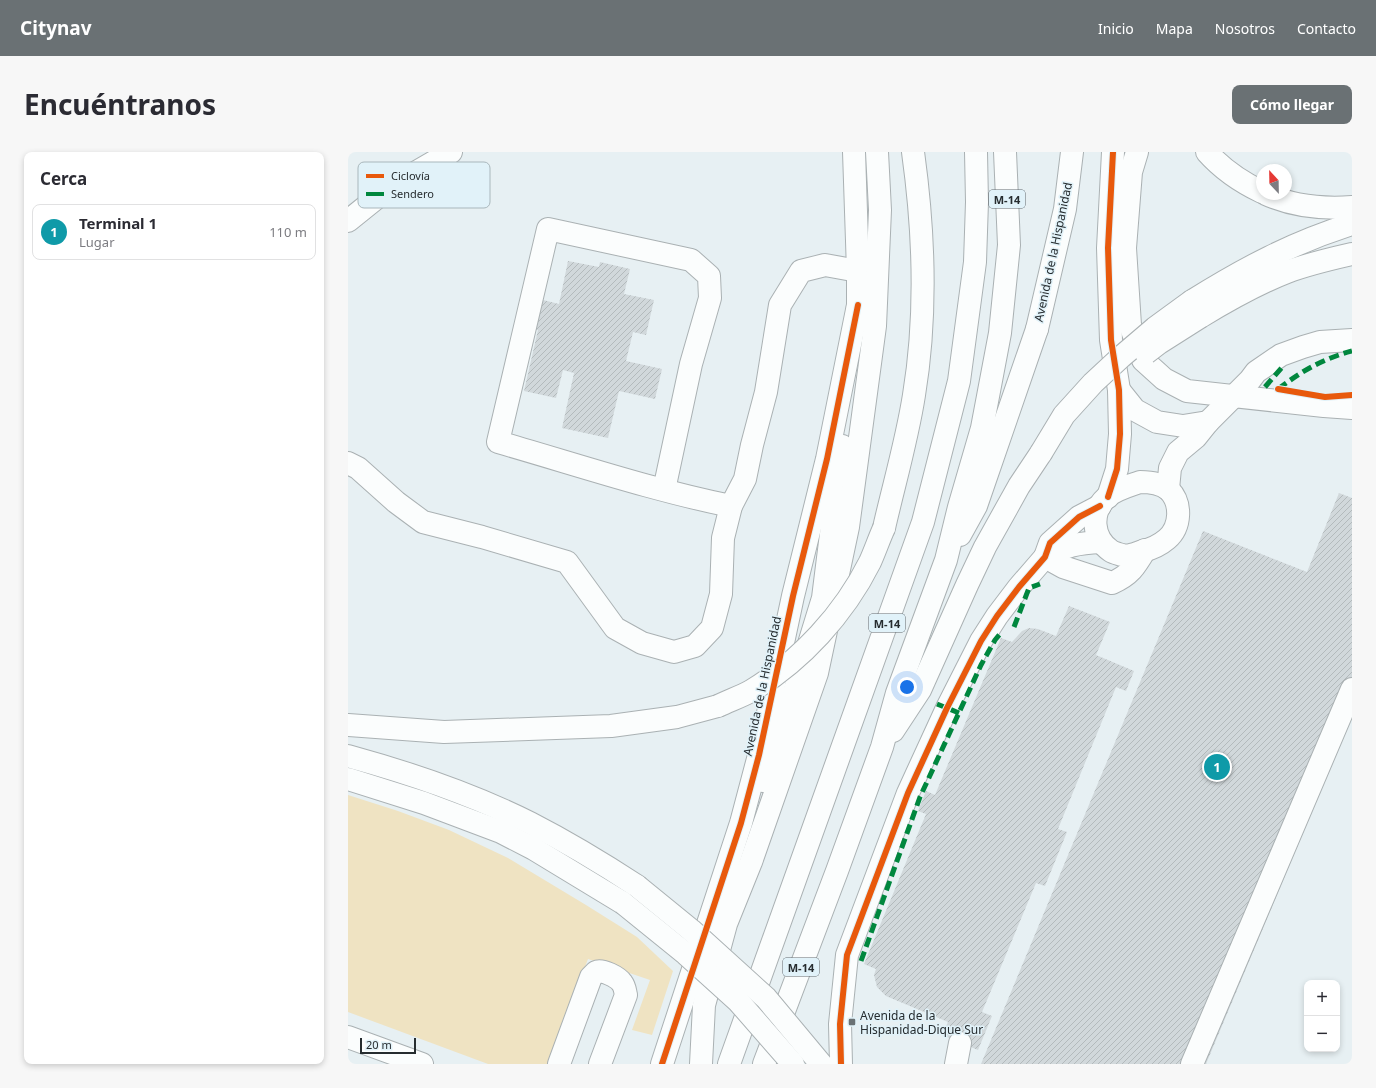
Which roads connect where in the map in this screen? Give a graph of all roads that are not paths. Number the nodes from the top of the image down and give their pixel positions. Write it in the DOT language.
graph roads {
  1 [pos="451,152"];
  2 [pos="854,152"];
  3 [pos="877,152"];
  4 [pos="913,152"];
  5 [pos="1005,152"];
  6 [pos="1072,152"];
  7 [pos="1113,152"];
  8 [pos="1137,152"];
  9 [pos="1207,152"];
  10 [pos="975,157"];
  11 [pos="434,162"];
  12 [pos="1256,189"];
  13 [pos="1283,200"];
  14 [pos="365,208"];
  15 [pos="1349,211"];
  16 [pos="348,222"];
  17 [pos="1352,254"];
  18 [pos="858,271"];
  19 [pos="858,305"];
  20 [pos="1196,309"];
  21 [pos="1352,340"];
  22 [pos="1119,390"];
  23 [pos="1233,396"];
  24 [pos="1352,408"];
  25 [pos="1208,422"];
  26 [pos="348,463"];
  27 [pos="1168,489"];
  28 [pos="664,490"];
  29 [pos="1104,501"];
  30 [pos="731,506"];
  31 [pos="1101,542"];
  32 [pos="1145,550"];
  33 [pos="1045,557"];
  34 [pos="946,560"];
  35 [pos="1352,689"];
  36 [pos="348,725"];
  37 [pos="882,747"];
  38 [pos="348,756"];
  39 [pos="348,779"];
  40 [pos="741,823"];
  41 [pos="348,1037"];
  42 [pos="960,1043"];
  43 [pos="422,1064"];
  44 [pos="559,1064"];
  45 [pos="600,1064"];
  46 [pos="662,1064"];
  47 [pos="702,1064"];
  48 [pos="729,1064"];
  49 [pos="764,1064"];
  50 [pos="793,1064"];
  51 [pos="821,1064"];
  52 [pos="841,1064"];
  53 [pos="956,1064"];
  54 [pos="1192,1064"];
  1 -- 11 [label="main road"];
  2 -- 18 [label="main road, Avenida de la Hispanidad"];
  3 -- 47 [label="main road"];
  4 -- 36 [label="main road, bridge"];
  5 -- 34 [label="main road, M-14"];
  6 -- 34 [label="main road, Avenida de la Hispanidad"];
  7 -- 22 [label="main road"];
  8 -- 23 [label="main road"];
  9 -- 12 [label="main road"];
  10 -- 48 [label="main road, M-14"];
  13 -- 15 [label="main road"];
  14 -- 16 [label="main road"];
  15 -- 20 [label="main road"];
  17 -- 20 [label="main road"];
  18 -- 19 [label="main road, Avenida de la Hispanidad"];
  18 -- 30 [label="main road"];
  19 -- 40 [label="main road, Avenida de la Hispanidad"];
  19 -- 40 [label="main road, Avenida de la Hispanidad"];
  20 -- 37 [label="main road, bridge"];
  21 -- 23 [label="main road"];
  22 -- 25 [label="main road"];
  22 -- 29 [label="main road"];
  23 -- 24 [label="main road"];
  23 -- 25 [label="main road"];
  25 -- 27 [label="main road"];
  26 -- 30 [label="main road"];
  27 -- 29 [label="main road"];
  27 -- 32 [label="main road"];
  28 -- 28 [label="main road"];
  28 -- 30 [label="main road"];
  29 -- 31 [label="main road"];
  29 -- 33 [label="main road"];
  31 -- 32 [label="main road"];
  31 -- 33 [label="main road"];
  32 -- 33 [label="main road"];
  33 -- 52 [label="main road"];
  34 -- 37 [label="main road, M-14"];
  35 -- 54 [label="main road"];
  37 -- 49 [label="main road, M-14"];
  38 -- 51 [label="main road, bridge"];
  39 -- 50 [label="main road, bridge"];
  40 -- 46 [label="main road, Avenida de la Hispanidad"];
  41 -- 43 [label="main road"];
  42 -- 53 [label="main road"];
  44 -- 45 [label="main road"];
}
